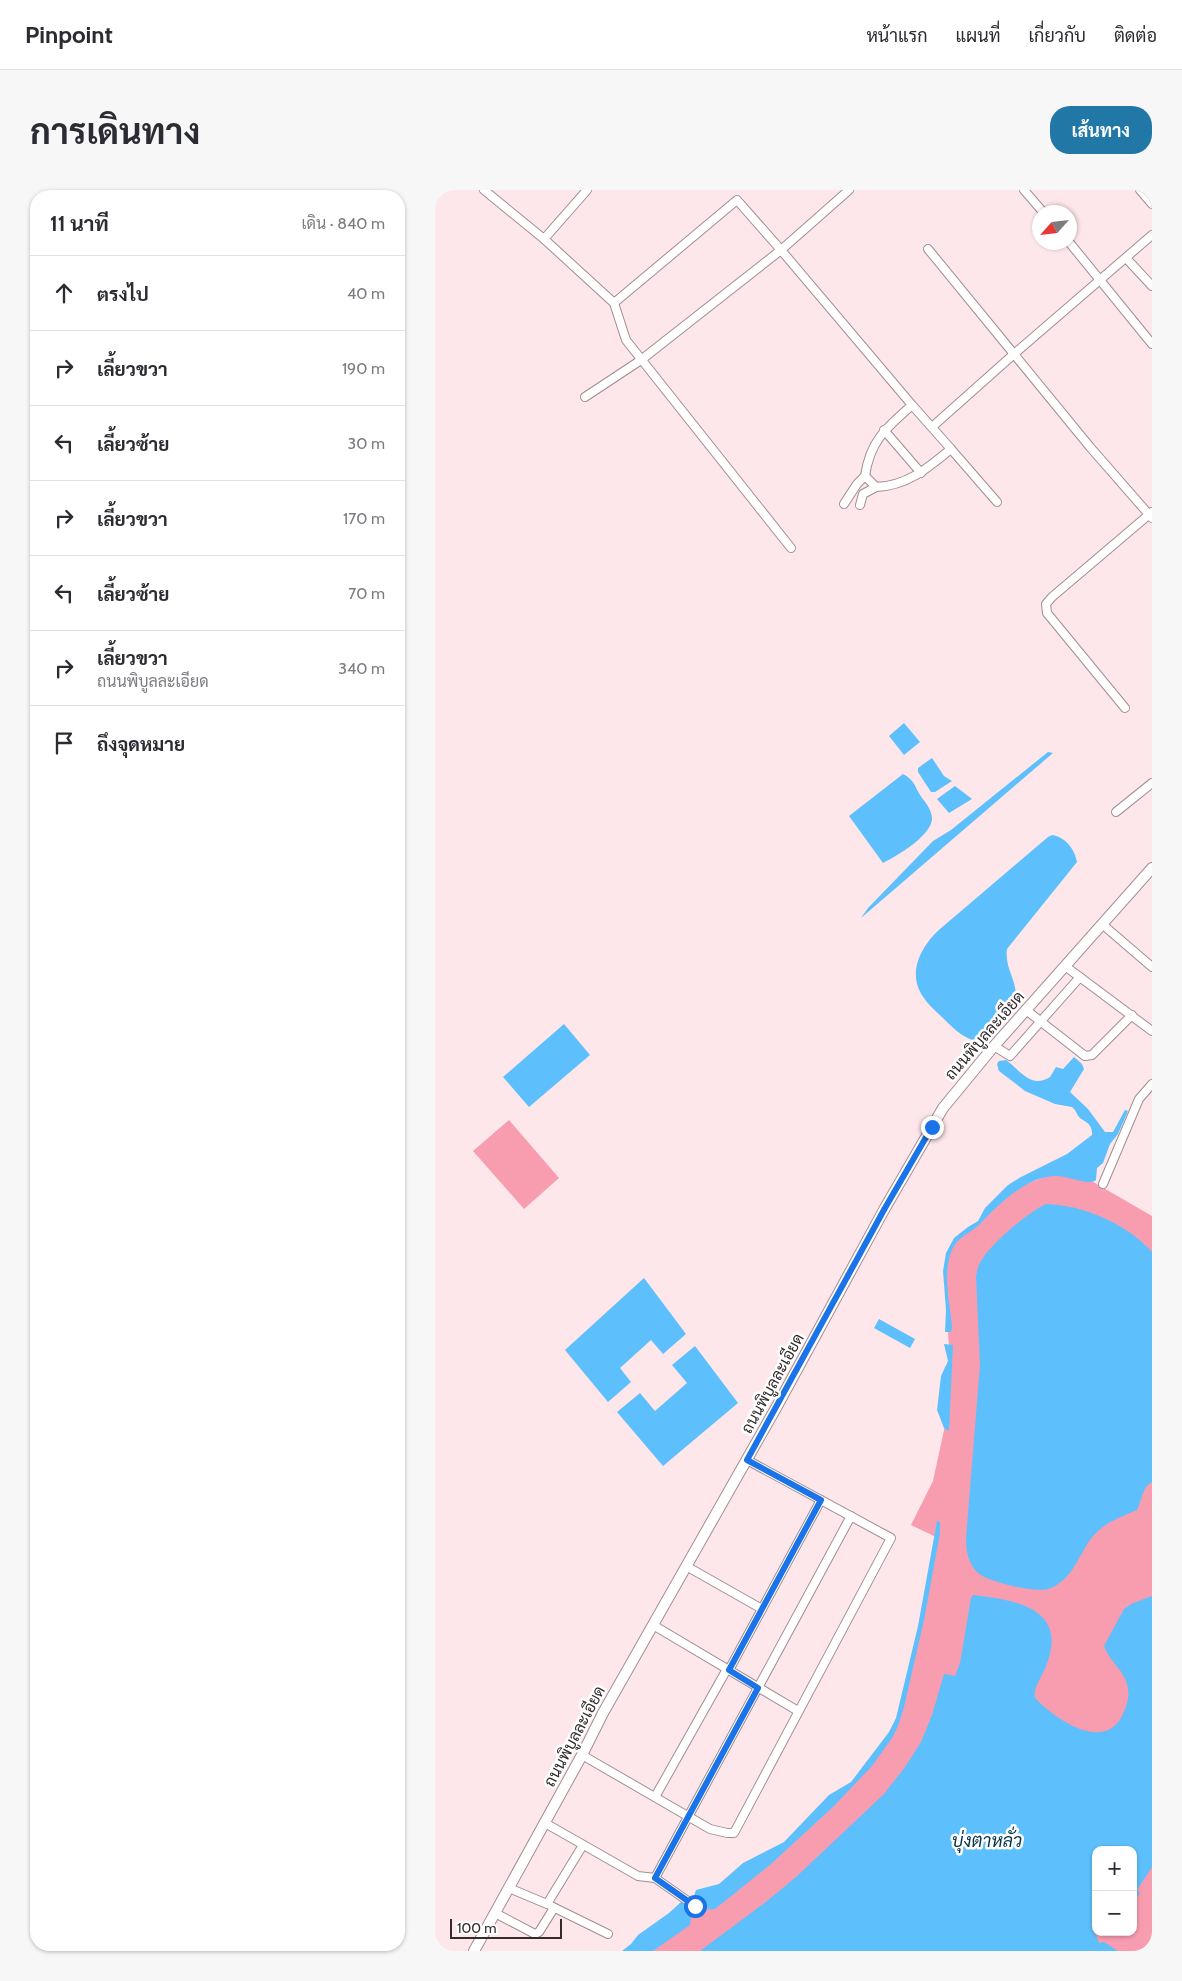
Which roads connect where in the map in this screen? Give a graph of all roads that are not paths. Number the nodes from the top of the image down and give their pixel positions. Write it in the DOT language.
graph roads {
  1 [pos="484,190"];
  2 [pos="587,190"];
  3 [pos="849,190"];
  4 [pos="1024,190"];
  5 [pos="1140,190"];
  6 [pos="1152,204"];
  7 [pos="1037,205"];
  8 [pos="1152,235"];
  9 [pos="544,238"];
  10 [pos="928,249"];
  11 [pos="781,250"];
  12 [pos="1076,250"];
  13 [pos="1126,258"];
  14 [pos="1100,280"];
  15 [pos="1152,286"];
  16 [pos="613,303"];
  17 [pos="1152,344"];
  18 [pos="1014,354"];
  19 [pos="641,360"];
  20 [pos="585,397"];
  21 [pos="912,405"];
  22 [pos="932,427"];
  23 [pos="883,430"];
  24 [pos="951,449"];
  25 [pos="921,473"];
  26 [pos="865,476"];
  27 [pos="876,487"];
  28 [pos="997,502"];
  29 [pos="844,504"];
  30 [pos="860,505"];
  31 [pos="1151,515"];
  32 [pos="791,548"];
  33 [pos="1125,708"];
  34 [pos="1152,783"];
  35 [pos="1117,812"];
  36 [pos="1152,868"];
  37 [pos="1102,924"];
  38 [pos="1065,966"];
  39 [pos="1152,967"];
  40 [pos="1080,977"];
  41 [pos="1026,1010"];
  42 [pos="1132,1016"];
  43 [pos="1041,1022"];
  44 [pos="1152,1031"];
  45 [pos="994,1046"];
  46 [pos="1152,1084"];
  47 [pos="1103,1184"];
  48 [pos="747,1460"];
  49 [pos="821,1500"];
  50 [pos="851,1516"];
  51 [pos="686,1566"];
  52 [pos="762,1609"];
  53 [pos="653,1625"];
  54 [pos="728,1670"];
  55 [pos="758,1688"];
  56 [pos="798,1711"];
  57 [pos="582,1755"];
  58 [pos="655,1797"];
  59 [pos="689,1816"];
  60 [pos="545,1823"];
  61 [pos="583,1845"];
  62 [pos="655,1878"];
  63 [pos="509,1888"];
  64 [pos="551,1906"];
  65 [pos="695,1906"];
  66 [pos="495,1913"];
  67 [pos="608,1934"];
  68 [pos="474,1951"];
  1 -- 9 [label="street"];
  2 -- 9 [label="street"];
  3 -- 11 [label="street"];
  4 -- 7 [label="street"];
  5 -- 6 [label="street"];
  8 -- 13 [label="street"];
  9 -- 16 [label="street"];
  10 -- 18 [label="street"];
  11 -- 16 [label="street"];
  11 -- 19 [label="street"];
  11 -- 21 [label="street"];
  12 -- 14 [label="street"];
  13 -- 14 [label="street"];
  13 -- 15 [label="street"];
  14 -- 17 [label="street"];
  14 -- 18 [label="street"];
  16 -- 19 [label="street"];
  18 -- 22 [label="street"];
  18 -- 31 [label="street"];
  19 -- 20 [label="street"];
  19 -- 32 [label="street"];
  21 -- 22 [label="street"];
  21 -- 23 [label="street"];
  22 -- 24 [label="street"];
  23 -- 25 [label="street"];
  23 -- 26 [label="street"];
  24 -- 25 [label="street"];
  24 -- 28 [label="street"];
  25 -- 27 [label="street"];
  26 -- 27 [label="street"];
  26 -- 29 [label="street"];
  27 -- 30 [label="street"];
  31 -- 33 [label="street"];
  34 -- 35 [label="street"];
  36 -- 37 [label="street, ถนนพิบูลละเอียด"];
  37 -- 38 [label="street, ถนนพิบูลละเอียด"];
  37 -- 39 [label="street"];
  38 -- 40 [label="street"];
  38 -- 41 [label="street, ถนนพิบูลละเอียด"];
  40 -- 42 [label="street"];
  40 -- 43 [label="street"];
  41 -- 43 [label="street"];
  41 -- 45 [label="street, ถนนพิบูลละเอียด"];
  42 -- 43 [label="street"];
  42 -- 44 [label="street"];
  43 -- 45 [label="street"];
  45 -- 48 [label="street, ถนนพิบูลละเอียด"];
  46 -- 47 [label="street"];
  48 -- 49 [label="street"];
  48 -- 51 [label="street, ถนนพิบูลละเอียด"];
  49 -- 50 [label="street"];
  49 -- 52 [label="street"];
  50 -- 55 [label="street"];
  50 -- 56 [label="street"];
  51 -- 52 [label="street"];
  51 -- 53 [label="street, ถนนพิบูลละเอียด"];
  52 -- 54 [label="street"];
  53 -- 54 [label="street"];
  53 -- 57 [label="street, ถนนพิบูลละเอียด"];
  54 -- 55 [label="street"];
  54 -- 58 [label="street"];
  55 -- 56 [label="street"];
  55 -- 59 [label="street"];
  56 -- 59 [label="street"];
  57 -- 58 [label="street"];
  57 -- 60 [label="street, ถนนพิบูลละเอียด"];
  58 -- 59 [label="street"];
  59 -- 62 [label="street"];
  60 -- 61 [label="street"];
  60 -- 63 [label="street, ถนนพิบูลละเอียด"];
  61 -- 62 [label="street"];
  61 -- 64 [label="street"];
  62 -- 65 [label="street"];
  63 -- 64 [label="street"];
  63 -- 66 [label="street, ถนนพิบูลละเอียด"];
  64 -- 66 [label="street"];
  64 -- 67 [label="street"];
  66 -- 68 [label="street, ถนนพิบูลละเอียด"];
}
